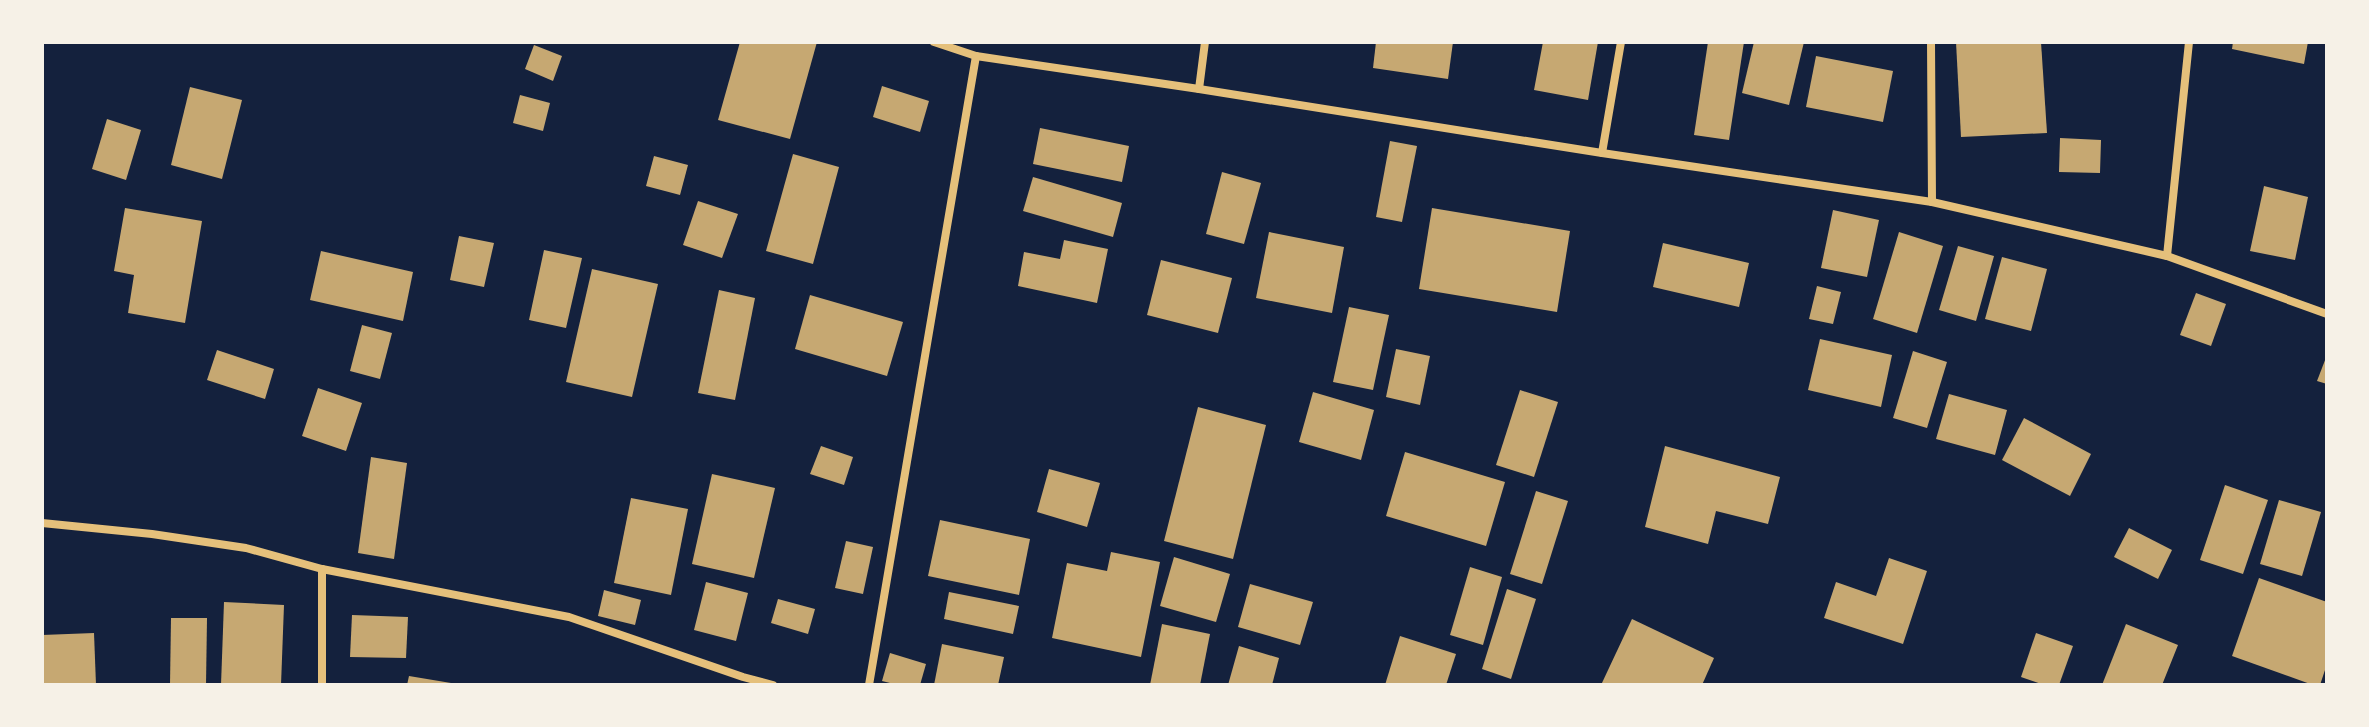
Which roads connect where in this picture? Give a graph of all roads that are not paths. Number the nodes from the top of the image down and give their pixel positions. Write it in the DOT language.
graph roads {
  1 [pos="934,42"];
  2 [pos="1205,42"];
  3 [pos="1621,42"];
  4 [pos="1931,42"];
  5 [pos="2189,42"];
  6 [pos="976,56"];
  7 [pos="1199,89"];
  8 [pos="1602,153"];
  9 [pos="1932,202"];
  10 [pos="2167,256"];
  11 [pos="2327,314"];
  12 [pos="42,523"];
  13 [pos="322,569"];
  14 [pos="322,685"];
  15 [pos="773,685"];
  16 [pos="869,685"];
  1 -- 6 [label="street"];
  2 -- 7 [label="street"];
  3 -- 8 [label="street"];
  4 -- 9 [label="street"];
  5 -- 10 [label="street"];
  6 -- 7 [label="street"];
  6 -- 16 [label="street"];
  7 -- 8 [label="street"];
  8 -- 9 [label="street"];
  9 -- 10 [label="street"];
  10 -- 11 [label="street"];
  12 -- 13 [label="street"];
  13 -- 14 [label="street"];
  13 -- 15 [label="street"];
}
